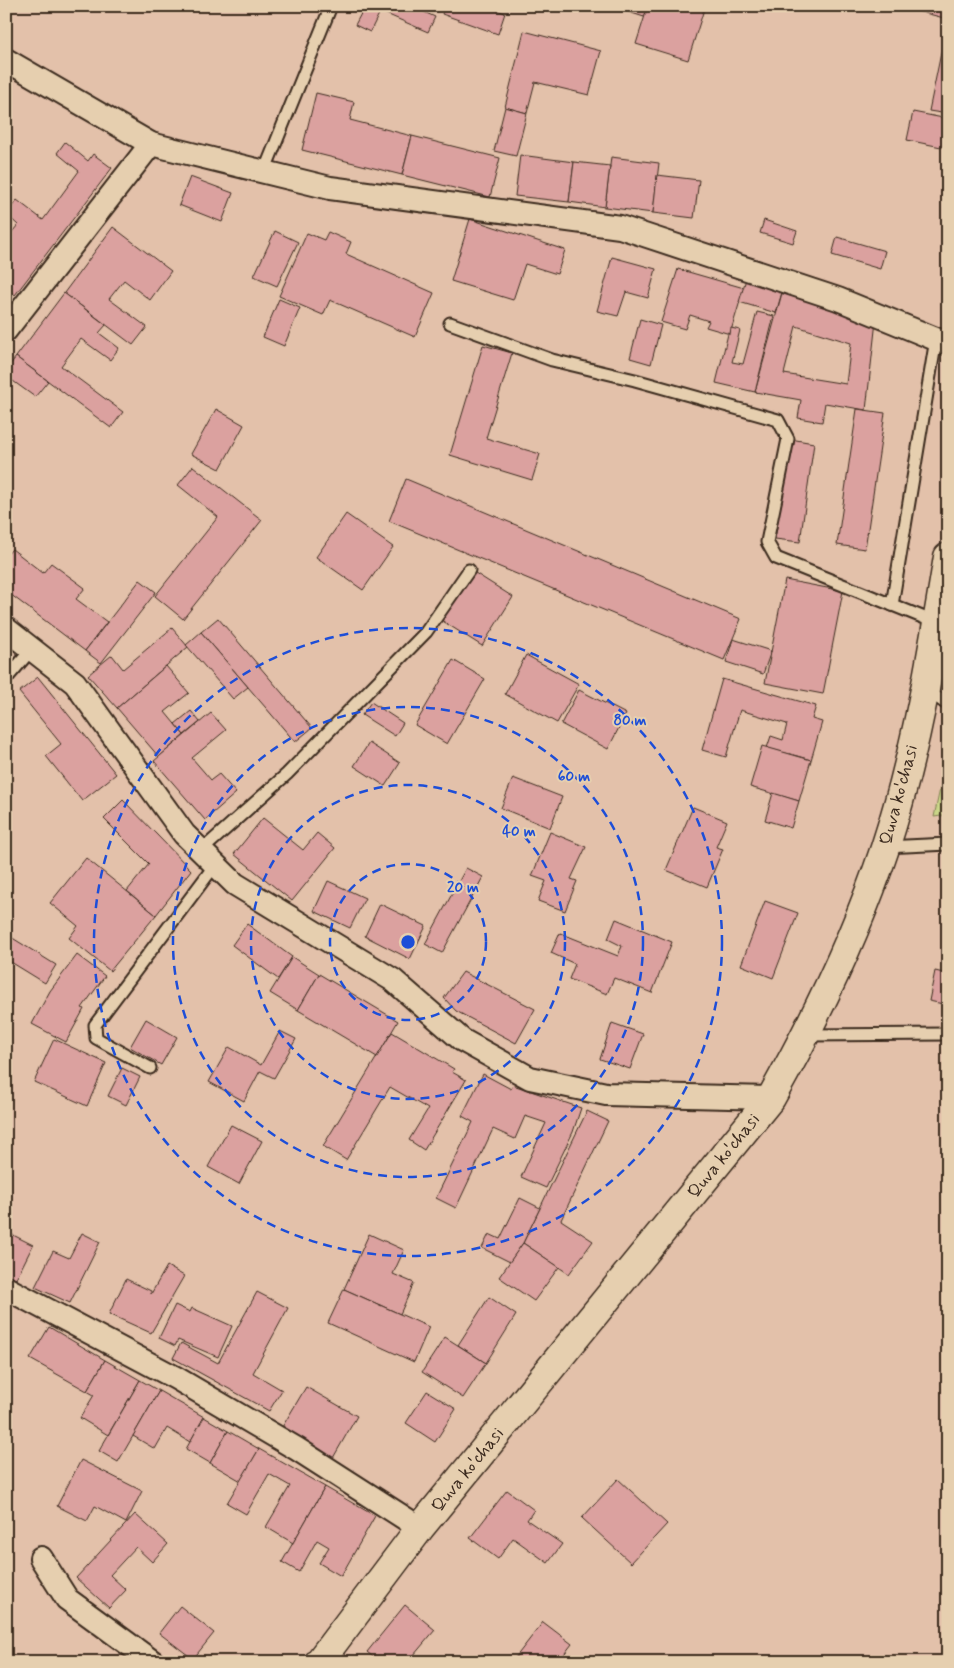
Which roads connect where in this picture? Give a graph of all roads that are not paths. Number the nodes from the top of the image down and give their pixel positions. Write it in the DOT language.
graph roads {
  1 [pos="331,6"];
  2 [pos="6,60"];
  3 [pos="151,144"];
  4 [pos="264,172"];
  5 [pos="450,323"];
  6 [pos="6,330"];
  7 [pos="942,342"];
  8 [pos="948,557"];
  9 [pos="469,570"];
  10 [pos="892,605"];
  11 [pos="937,623"];
  12 [pos="6,629"];
  13 [pos="32,649"];
  14 [pos="6,679"];
  15 [pos="937,697"];
  16 [pos="948,844"];
  17 [pos="885,847"];
  18 [pos="208,858"];
  19 [pos="948,1034"];
  20 [pos="806,1035"];
  21 [pos="150,1068"];
  22 [pos="771,1098"];
  23 [pos="6,1288"];
  24 [pos="420,1528"];
  25 [pos="42,1558"];
  26 [pos="153,1662"];
  27 [pos="318,1662"];
  1 -- 4 [label="lane"];
  2 -- 3 [label="street"];
  3 -- 4 [label="street"];
  3 -- 6 [label="street"];
  4 -- 7 [label="street"];
  5 -- 10 [label="lane"];
  7 -- 10 [label="lane"];
  8 -- 11 [label="main road, Quva ko'chasi"];
  9 -- 18 [label="lane"];
  10 -- 11 [label="lane"];
  11 -- 15 [label="main road, Quva ko'chasi"];
  12 -- 13 [label="street"];
  13 -- 14 [label="lane"];
  13 -- 18 [label="street"];
  15 -- 17 [label="main road, Quva ko'chasi"];
  16 -- 17 [label="lane"];
  17 -- 20 [label="main road, Quva ko'chasi"];
  18 -- 21 [label="lane"];
  18 -- 22 [label="street"];
  19 -- 20 [label="lane"];
  20 -- 22 [label="main road, Quva ko'chasi"];
  22 -- 24 [label="main road, Quva ko'chasi"];
  23 -- 24 [label="street"];
  24 -- 27 [label="main road, Quva ko'chasi"];
  25 -- 26 [label="street"];
}
